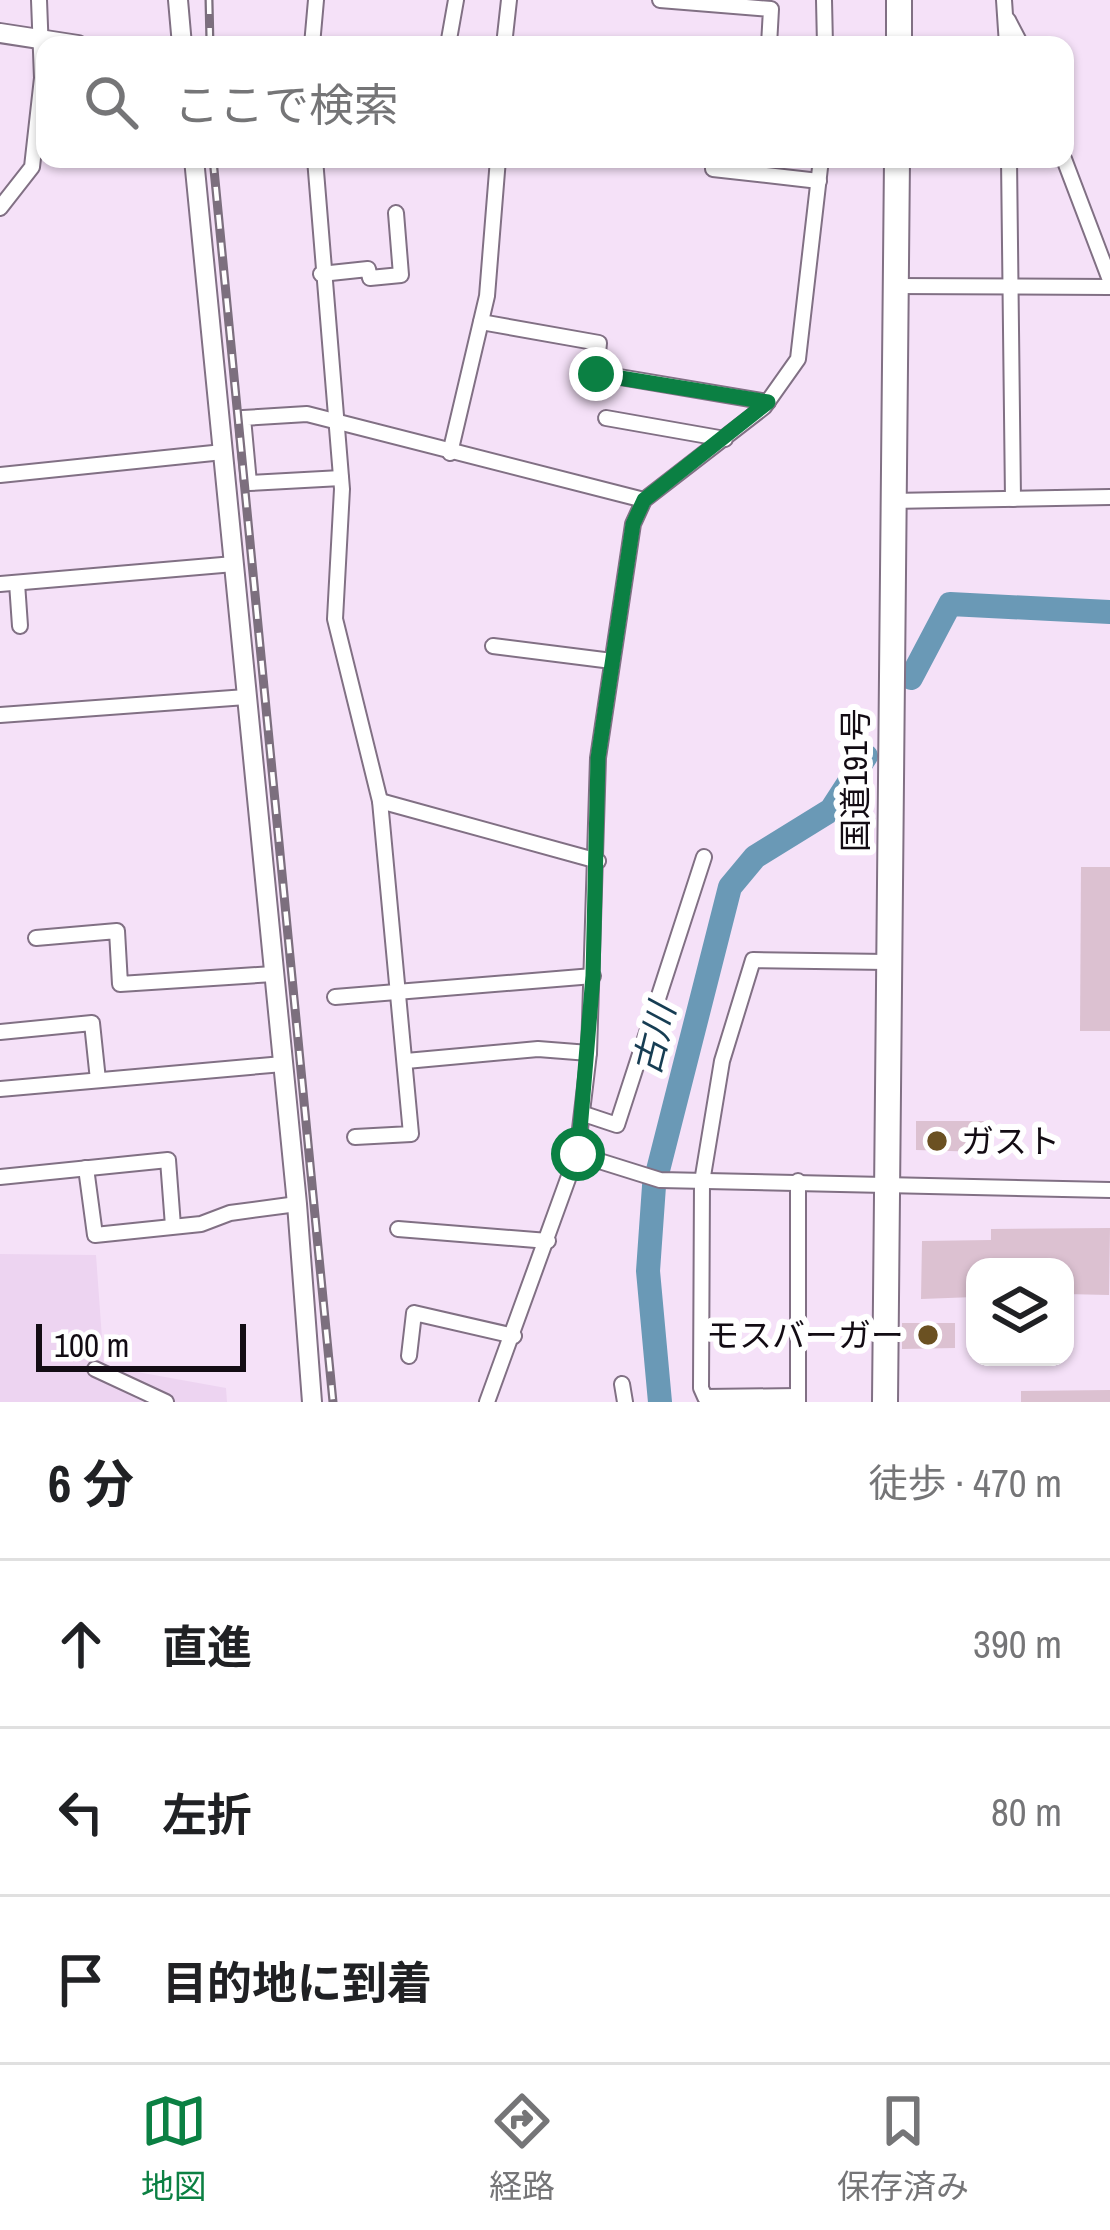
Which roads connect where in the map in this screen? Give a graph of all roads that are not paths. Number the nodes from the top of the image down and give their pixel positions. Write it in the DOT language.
graph roads {
  1 [pos="39,0"];
  2 [pos="178,0"];
  3 [pos="316,0"];
  4 [pos="456,0"];
  5 [pos="509,0"];
  6 [pos="660,0"];
  7 [pos="824,0"];
  8 [pos="899,0"];
  9 [pos="1005,8"];
  10 [pos="0,33"];
  11 [pos="40,36"];
  12 [pos="181,36"];
  13 [pos="313,36"];
  14 [pos="450,36"];
  15 [pos="505,36"];
  16 [pos="770,36"];
  17 [pos="825,36"];
  18 [pos="899,36"];
  19 [pos="1018,36"];
  20 [pos="36,38"];
  21 [pos="36,102"];
  22 [pos="195,168"];
  23 [pos="315,168"];
  24 [pos="497,168"];
  25 [pos="820,168"];
  26 [pos="897,168"];
  27 [pos="1009,168"];
  28 [pos="1067,168"];
  29 [pos="712,169"];
  30 [pos="819,181"];
  31 [pos="0,208"];
  32 [pos="396,213"];
  33 [pos="321,274"];
  34 [pos="1110,284"];
  35 [pos="895,286"];
  36 [pos="1009,286"];
  37 [pos="481,322"];
  38 [pos="768,402"];
  39 [pos="606,418"];
  40 [pos="337,426"];
  41 [pos="725,439"];
  42 [pos="223,452"];
  43 [pos="450,453"];
  44 [pos="0,475"];
  45 [pos="341,478"];
  46 [pos="1110,497"];
  47 [pos="1013,499"];
  48 [pos="644,500"];
  49 [pos="890,501"];
  50 [pos="234,564"];
  51 [pos="17,583"];
  52 [pos="0,584"];
  53 [pos="20,626"];
  54 [pos="493,646"];
  55 [pos="612,661"];
  56 [pos="246,697"];
  57 [pos="0,715"];
  58 [pos="380,801"];
  59 [pos="704,857"];
  60 [pos="598,861"];
  61 [pos="36,938"];
  62 [pos="887,962"];
  63 [pos="274,974"];
  64 [pos="593,976"];
  65 [pos="398,992"];
  66 [pos="335,998"];
  67 [pos="0,1032"];
  68 [pos="589,1054"];
  69 [pos="406,1061"];
  70 [pos="283,1064"];
  71 [pos="98,1080"];
  72 [pos="0,1089"];
  73 [pos="584,1114"];
  74 [pos="355,1137"];
  75 [pos="578,1154"];
  76 [pos="86,1168"];
  77 [pos="0,1177"];
  78 [pos="798,1181"];
  79 [pos="702,1182"];
  80 [pos="886,1186"];
  81 [pos="1110,1190"];
  82 [pos="297,1204"];
  83 [pos="173,1226"];
  84 [pos="398,1229"];
  85 [pos="548,1241"];
  86 [pos="514,1336"];
  87 [pos="409,1356"];
  88 [pos="95,1369"];
  89 [pos="622,1384"];
  90 [pos="798,1399"];
  91 [pos="705,1400"];
  92 [pos="166,1402"];
  93 [pos="311,1402"];
  94 [pos="487,1402"];
  95 [pos="625,1402"];
  96 [pos="885,1402"];
  1 -- 11 [label="street"];
  2 -- 12 [label="street"];
  3 -- 13 [label="street"];
  4 -- 14 [label="street"];
  5 -- 15 [label="street"];
  6 -- 16 [label="street"];
  7 -- 17 [label="street"];
  8 -- 18 [label="highway"];
  9 -- 19 [label="street"];
  10 -- 20 [label="street"];
  21 -- 31 [label="street"];
  22 -- 42 [label="street"];
  23 -- 33 [label="street"];
  24 -- 37 [label="street"];
  25 -- 30 [label="street"];
  26 -- 35 [label="highway, 国道191号"];
  27 -- 36 [label="street"];
  28 -- 34 [label="street"];
  29 -- 30 [label="street"];
  30 -- 38 [label="street"];
  32 -- 33 [label="street"];
  33 -- 40 [label="street"];
  34 -- 36 [label="street"];
  35 -- 36 [label="street"];
  35 -- 49 [label="highway, 国道191号"];
  36 -- 47 [label="street"];
  37 -- 38 [label="street"];
  37 -- 43 [label="street"];
  38 -- 41 [label="street"];
  39 -- 41 [label="street"];
  40 -- 43 [label="street"];
  40 -- 45 [label="street"];
  40 -- 45 [label="street"];
  41 -- 48 [label="street"];
  42 -- 44 [label="street"];
  42 -- 50 [label="street"];
  43 -- 48 [label="street"];
  45 -- 58 [label="street"];
  46 -- 47 [label="street"];
  47 -- 49 [label="street"];
  48 -- 55 [label="street"];
  49 -- 62 [label="highway, 国道191号"];
  50 -- 51 [label="street"];
  50 -- 56 [label="street"];
  51 -- 52 [label="street"];
  51 -- 53 [label="street"];
  54 -- 55 [label="street"];
  55 -- 60 [label="street"];
  56 -- 57 [label="street"];
  56 -- 63 [label="street"];
  58 -- 60 [label="street"];
  58 -- 65 [label="street"];
  59 -- 73 [label="street"];
  60 -- 64 [label="street"];
  61 -- 63 [label="street"];
  62 -- 79 [label="street"];
  62 -- 80 [label="highway, 国道191号"];
  63 -- 70 [label="street"];
  64 -- 65 [label="street"];
  64 -- 68 [label="street"];
  65 -- 66 [label="street"];
  65 -- 69 [label="street"];
  67 -- 71 [label="street"];
  68 -- 69 [label="street"];
  68 -- 73 [label="street"];
  69 -- 74 [label="street"];
  70 -- 71 [label="street"];
  70 -- 82 [label="street"];
  71 -- 72 [label="street"];
  73 -- 75 [label="street"];
  75 -- 79 [label="street"];
  75 -- 85 [label="street"];
  76 -- 77 [label="street"];
  76 -- 83 [label="street"];
  76 -- 83 [label="street"];
  78 -- 79 [label="street"];
  78 -- 80 [label="street"];
  78 -- 90 [label="street"];
  79 -- 91 [label="street"];
  80 -- 81 [label="street"];
  80 -- 96 [label="highway, 国道191号"];
  82 -- 83 [label="street"];
  82 -- 93 [label="street"];
  84 -- 85 [label="street"];
  85 -- 86 [label="street"];
  86 -- 87 [label="street"];
  86 -- 94 [label="street"];
  88 -- 92 [label="street"];
  89 -- 95 [label="street"];
  90 -- 91 [label="street"];
}
